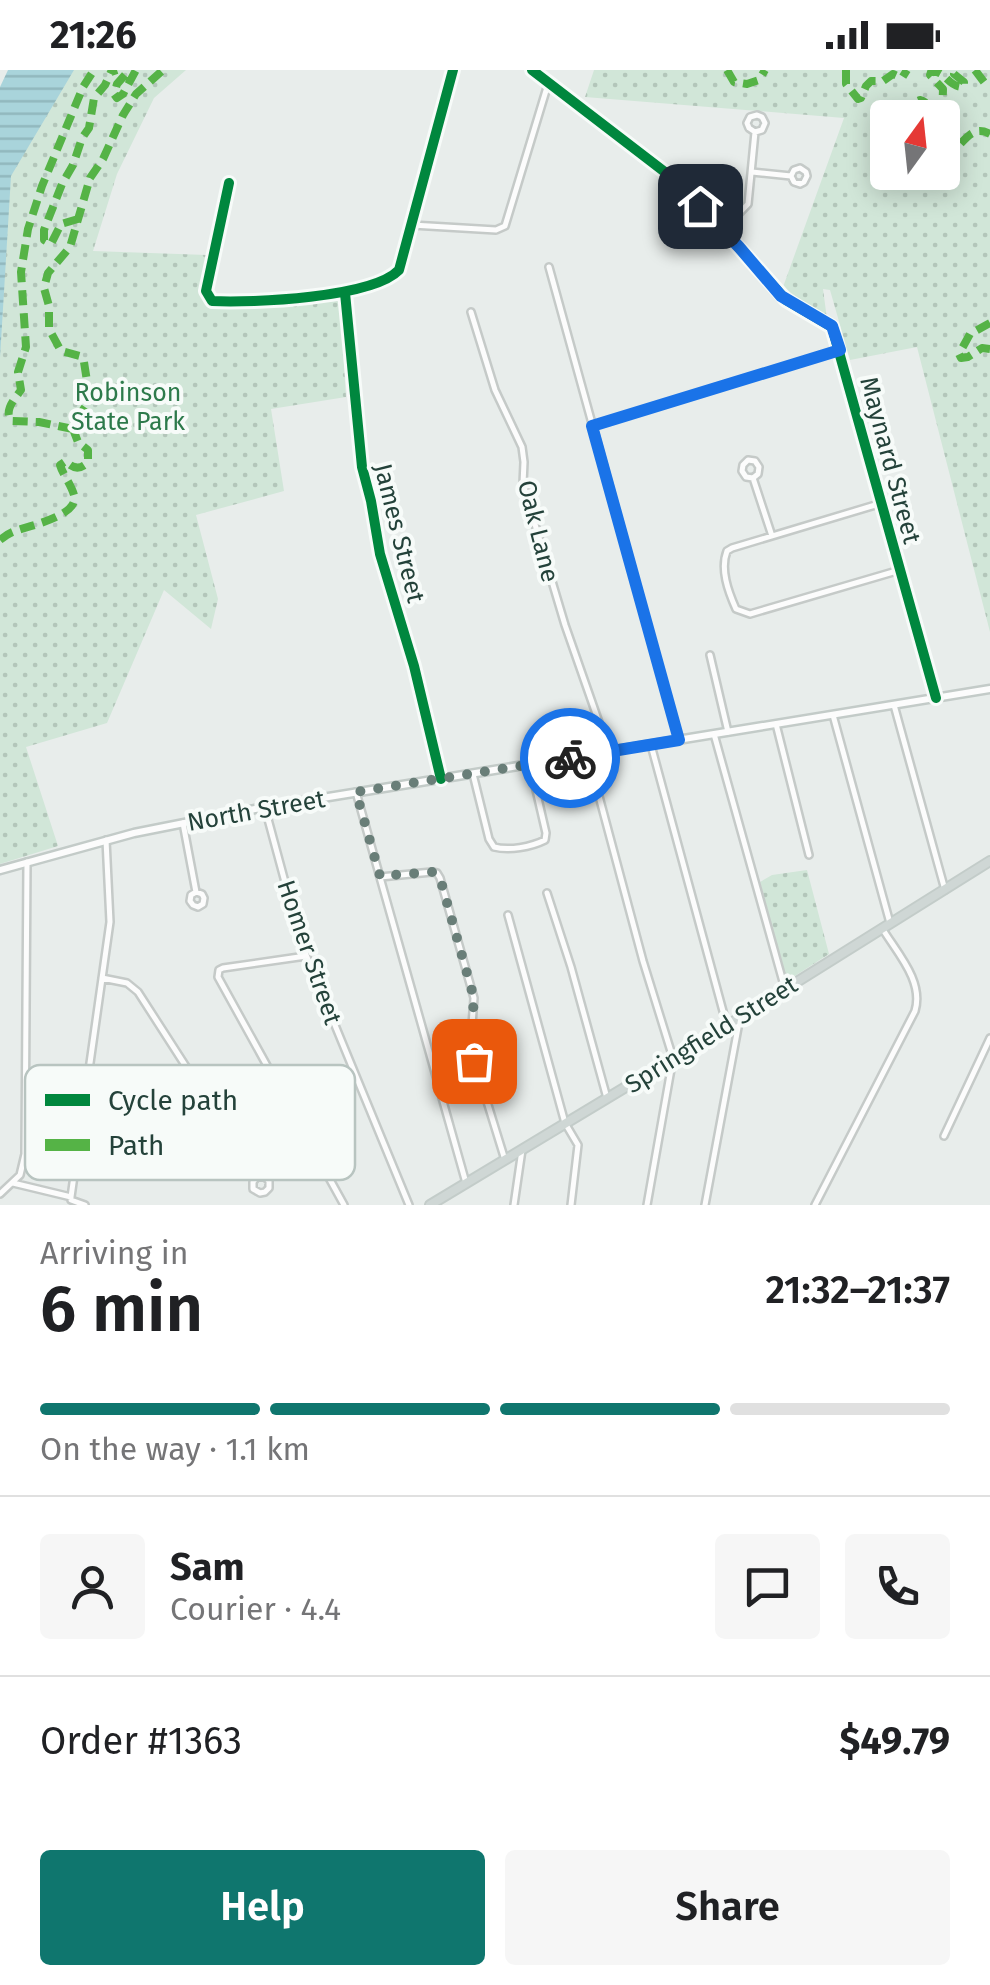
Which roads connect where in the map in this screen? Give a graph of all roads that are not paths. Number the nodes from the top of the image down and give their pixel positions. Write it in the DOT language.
graph roads {
  1 [pos="453,70"];
  2 [pos="532,70"];
  3 [pos="548,83"];
  4 [pos="755,132"];
  5 [pos="752,172"];
  6 [pos="791,176"];
  7 [pos="229,183"];
  8 [pos="412,225"];
  9 [pos="723,230"];
  10 [pos="549,267"];
  11 [pos="345,293"];
  12 [pos="471,312"];
  13 [pos="840,350"];
  14 [pos="592,426"];
  15 [pos="753,478"];
  16 [pos="882,503"];
  17 [pos="772,536"];
  18 [pos="900,570"];
  19 [pos="710,655"];
  20 [pos="990,689"];
  21 [pos="936,698"];
  22 [pos="894,705"];
  23 [pos="833,715"];
  24 [pos="776,724"];
  25 [pos="728,732"];
  26 [pos="714,734"];
  27 [pos="679,740"];
  28 [pos="651,745"];
  29 [pos="609,752"];
  30 [pos="588,755"];
  31 [pos="530,764"];
  32 [pos="472,774"];
  33 [pos="441,779"];
  34 [pos="356,792"];
  35 [pos="265,808"];
  36 [pos="183,823"];
  37 [pos="106,840"];
  38 [pos="809,855"];
  39 [pos="27,862"];
  40 [pos="990,862"];
  41 [pos="0,870"];
  42 [pos="380,876"];
  43 [pos="944,890"];
  44 [pos="196,892"];
  45 [pos="546,893"];
  46 [pos="508,915"];
  47 [pos="886,925"];
  48 [pos="306,956"];
  49 [pos="102,978"];
  50 [pos="785,989"];
  51 [pos="740,1017"];
  52 [pos="726,1026"];
  53 [pos="990,1038"];
  54 [pos="673,1058"];
  55 [pos="26,1065"];
  56 [pos="90,1065"];
  57 [pos="185,1065"];
  58 [pos="266,1065"];
  59 [pos="351,1065"];
  60 [pos="355,1074"];
  61 [pos="607,1098"];
  62 [pos="565,1123"];
  63 [pos="944,1136"];
  64 [pos="522,1150"];
  65 [pos="25,1153"];
  66 [pos="505,1160"];
  67 [pos="73,1180"];
  68 [pos="330,1180"];
  69 [pos="13,1183"];
  70 [pos="466,1183"];
  71 [pos="0,1194"];
  72 [pos="71,1197"];
  73 [pos="85,1205"];
  74 [pos="344,1205"];
  75 [pos="409,1205"];
  76 [pos="430,1205"];
  77 [pos="514,1205"];
  78 [pos="571,1205"];
  79 [pos="647,1205"];
  80 [pos="705,1205"];
  81 [pos="815,1205"];
  1 -- 8 [label="street"];
  2 -- 3 [label="street, Maynard Street"];
  3 -- 8 [label="street"];
  3 -- 9 [label="street, Maynard Street"];
  4 -- 5 [label="street"];
  5 -- 6 [label="street"];
  5 -- 9 [label="street"];
  7 -- 11 [label="street"];
  8 -- 11 [label="street"];
  9 -- 13 [label="street, Maynard Street"];
  10 -- 14 [label="street"];
  11 -- 33 [label="street, James Street"];
  12 -- 29 [label="street, Oak Lane"];
  13 -- 14 [label="street"];
  13 -- 16 [label="street, Maynard Street"];
  14 -- 27 [label="street"];
  15 -- 17 [label="street"];
  16 -- 17 [label="street"];
  16 -- 18 [label="street, Maynard Street"];
  17 -- 18 [label="street"];
  18 -- 21 [label="street, Maynard Street"];
  19 -- 25 [label="street"];
  20 -- 21 [label="main road, North Street"];
  21 -- 22 [label="main road, North Street"];
  22 -- 23 [label="main road, North Street"];
  22 -- 43 [label="street"];
  23 -- 24 [label="main road, North Street"];
  23 -- 47 [label="street"];
  24 -- 25 [label="main road, North Street"];
  24 -- 38 [label="street"];
  25 -- 26 [label="main road, North Street"];
  26 -- 27 [label="main road, North Street"];
  26 -- 50 [label="street"];
  27 -- 28 [label="main road, North Street"];
  28 -- 29 [label="main road, North Street"];
  28 -- 52 [label="street"];
  29 -- 30 [label="main road, North Street"];
  30 -- 31 [label="main road, North Street"];
  30 -- 54 [label="street"];
  31 -- 32 [label="main road, North Street"];
  31 -- 32 [label="street"];
  32 -- 33 [label="main road, North Street"];
  33 -- 34 [label="main road, North Street"];
  34 -- 35 [label="main road, North Street"];
  34 -- 42 [label="street"];
  35 -- 36 [label="main road, North Street"];
  35 -- 48 [label="street, Homer Street"];
  36 -- 37 [label="main road, North Street"];
  36 -- 44 [label="street"];
  37 -- 39 [label="main road, North Street"];
  37 -- 49 [label="street"];
  39 -- 41 [label="main road, North Street"];
  39 -- 55 [label="street"];
  40 -- 43 [label="main road, Springfield Street"];
  42 -- 66 [label="street"];
  42 -- 70 [label="street"];
  43 -- 47 [label="main road, Springfield Street"];
  45 -- 61 [label="street"];
  46 -- 62 [label="street"];
  47 -- 50 [label="main road, Springfield Street"];
  47 -- 81 [label="street"];
  48 -- 58 [label="street"];
  48 -- 59 [label="street, Homer Street"];
  49 -- 56 [label="street"];
  49 -- 57 [label="street"];
  50 -- 51 [label="main road, Springfield Street"];
  51 -- 52 [label="main road, Springfield Street"];
  51 -- 80 [label="street"];
  52 -- 54 [label="main road, Springfield Street"];
  53 -- 63 [label="street"];
  54 -- 61 [label="main road, Springfield Street"];
  54 -- 79 [label="street"];
  60 -- 75 [label="street, Homer Street"];
  61 -- 62 [label="main road, Springfield Street"];
  62 -- 64 [label="main road, Springfield Street"];
  62 -- 78 [label="street"];
  64 -- 66 [label="main road, Springfield Street"];
  64 -- 77 [label="street"];
  65 -- 69 [label="street"];
  66 -- 70 [label="main road, Springfield Street"];
  67 -- 72 [label="street"];
  68 -- 74 [label="street"];
  69 -- 71 [label="street"];
  69 -- 72 [label="street"];
  70 -- 76 [label="main road, Springfield Street"];
  72 -- 73 [label="street"];
}
